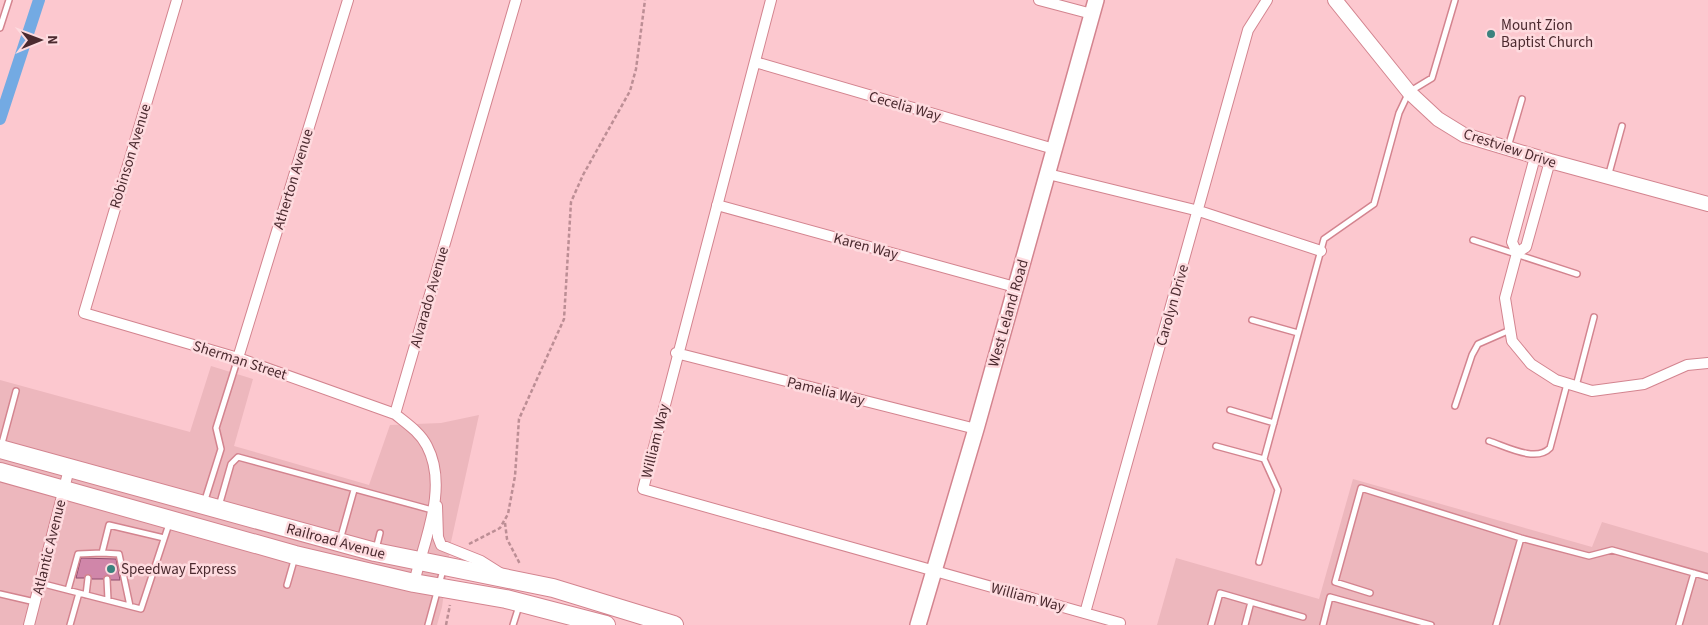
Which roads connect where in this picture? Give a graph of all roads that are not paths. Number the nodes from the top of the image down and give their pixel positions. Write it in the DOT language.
graph roads {
  1 [pos="9,0"];
  2 [pos="177,0"];
  3 [pos="348,0"];
  4 [pos="516,0"];
  5 [pos="771,0"];
  6 [pos="1039,0"];
  7 [pos="1266,0"];
  8 [pos="1335,0"];
  9 [pos="1454,0"];
  10 [pos="1094,7"];
  11 [pos="0,28"];
  12 [pos="755,62"];
  13 [pos="1409,92"];
  14 [pos="1522,99"];
  15 [pos="1622,126"];
  16 [pos="1054,149"];
  17 [pos="1508,149"];
  18 [pos="1535,157"];
  19 [pos="1550,161"];
  20 [pos="1048,174"];
  21 [pos="1608,177"];
  22 [pos="1523,203"];
  23 [pos="1708,204"];
  24 [pos="717,205"];
  25 [pos="1537,206"];
  26 [pos="1199,211"];
  27 [pos="1473,240"];
  28 [pos="1321,251"];
  29 [pos="1517,253"];
  30 [pos="1577,274"];
  31 [pos="1015,287"];
  32 [pos="84,313"];
  33 [pos="1594,317"];
  34 [pos="1252,320"];
  35 [pos="1510,330"];
  36 [pos="1298,333"];
  37 [pos="676,353"];
  38 [pos="238,358"];
  39 [pos="1708,363"];
  40 [pos="1572,385"];
  41 [pos="16,391"];
  42 [pos="1455,406"];
  43 [pos="1230,410"];
  44 [pos="395,414"];
  45 [pos="1274,423"];
  46 [pos="976,429"];
  47 [pos="1489,441"];
  48 [pos="1216,446"];
  49 [pos="0,450"];
  50 [pos="1264,459"];
  51 [pos="69,469"];
  52 [pos="0,472"];
  53 [pos="354,490"];
  54 [pos="436,490"];
  55 [pos="63,491"];
  56 [pos="210,507"];
  57 [pos="432,510"];
  58 [pos="170,521"];
  59 [pos="380,533"];
  60 [pos="164,538"];
  61 [pos="1521,538"];
  62 [pos="339,542"];
  63 [pos="375,552"];
  64 [pos="105,555"];
  65 [pos="296,555"];
  66 [pos="419,561"];
  67 [pos="1259,562"];
  68 [pos="444,567"];
  69 [pos="932,571"];
  70 [pos="1694,573"];
  71 [pos="1708,577"];
  72 [pos="88,578"];
  73 [pos="510,579"];
  74 [pos="107,580"];
  75 [pos="40,583"];
  76 [pos="414,583"];
  77 [pos="287,586"];
  78 [pos="443,588"];
  79 [pos="68,590"];
  80 [pos="79,593"];
  81 [pos="1370,593"];
  82 [pos="0,594"];
  83 [pos="86,595"];
  84 [pos="108,600"];
  85 [pos="35,602"];
  86 [pos="520,602"];
  87 [pos="1252,602"];
  88 [pos="130,606"];
  89 [pos="1085,613"];
  90 [pos="1303,617"];
  91 [pos="653,622"];
  92 [pos="1120,623"];
  93 [pos="30,625"];
  94 [pos="70,625"];
  95 [pos="428,625"];
  96 [pos="514,625"];
  97 [pos="606,625"];
  98 [pos="674,625"];
  99 [pos="918,625"];
  100 [pos="1211,625"];
  101 [pos="1245,625"];
  102 [pos="1323,625"];
  103 [pos="1431,625"];
  104 [pos="1496,625"];
  105 [pos="1679,625"];
  1 -- 11 [label="lane"];
  2 -- 32 [label="street, Robinson Avenue"];
  3 -- 38 [label="street, Atherton Avenue"];
  4 -- 44 [label="street, Alvarado Avenue"];
  5 -- 12 [label="street, William Way"];
  6 -- 10 [label="street"];
  7 -- 26 [label="street, Carolyn Drive"];
  8 -- 13 [label="street, Crestview Drive"];
  9 -- 13 [label="lane"];
  10 -- 16 [label="main road, West Leland Road"];
  12 -- 16 [label="street, Cecelia Way"];
  12 -- 24 [label="street, William Way"];
  13 -- 17 [label="street, Crestview Drive"];
  13 -- 28 [label="lane"];
  14 -- 17 [label="lane"];
  15 -- 21 [label="lane"];
  16 -- 20 [label="main road, West Leland Road"];
  17 -- 18 [label="street, Crestview Drive"];
  18 -- 19 [label="street, Crestview Drive"];
  18 -- 22 [label="street"];
  19 -- 21 [label="street, Crestview Drive"];
  19 -- 25 [label="street"];
  20 -- 26 [label="street"];
  20 -- 31 [label="main road, West Leland Road"];
  21 -- 23 [label="street, Crestview Drive"];
  22 -- 25 [label="lane"];
  22 -- 29 [label="street"];
  24 -- 31 [label="street, Karen Way"];
  24 -- 37 [label="street, William Way"];
  25 -- 29 [label="street"];
  26 -- 28 [label="street"];
  26 -- 89 [label="street, Carolyn Drive"];
  27 -- 29 [label="lane"];
  28 -- 36 [label="lane"];
  29 -- 30 [label="lane"];
  29 -- 35 [label="street"];
  31 -- 46 [label="main road, West Leland Road"];
  32 -- 38 [label="street, Sherman Street"];
  33 -- 40 [label="lane"];
  34 -- 36 [label="lane"];
  35 -- 40 [label="street"];
  35 -- 42 [label="lane"];
  36 -- 45 [label="lane"];
  37 -- 46 [label="street, Pamelia Way"];
  37 -- 69 [label="street, William Way"];
  38 -- 44 [label="street, Sherman Street"];
  38 -- 56 [label="lane"];
  39 -- 40 [label="street"];
  40 -- 47 [label="lane"];
  41 -- 49 [label="lane"];
  43 -- 45 [label="lane"];
  44 -- 54 [label="street"];
  45 -- 50 [label="lane"];
  46 -- 69 [label="main road, West Leland Road"];
  48 -- 50 [label="lane"];
  49 -- 51 [label="highway, Railroad Avenue"];
  50 -- 67 [label="lane"];
  51 -- 55 [label="street, Atlantic Avenue"];
  51 -- 56 [label="highway, Railroad Avenue"];
  52 -- 55 [label="highway, Railroad Avenue"];
  53 -- 56 [label="lane"];
  53 -- 57 [label="lane"];
  53 -- 62 [label="lane"];
  54 -- 57 [label="street"];
  54 -- 73 [label="street"];
  55 -- 58 [label="highway, Railroad Avenue"];
  55 -- 75 [label="street, Atlantic Avenue"];
  56 -- 62 [label="highway, Railroad Avenue"];
  57 -- 66 [label="street"];
  58 -- 60 [label="lane"];
  58 -- 65 [label="highway, Railroad Avenue"];
  59 -- 63 [label="lane"];
  60 -- 64 [label="lane"];
  60 -- 88 [label="lane"];
  61 -- 70 [label="lane"];
  61 -- 81 [label="lane"];
  61 -- 104 [label="lane"];
  62 -- 63 [label="highway, Railroad Avenue"];
  63 -- 66 [label="highway, Railroad Avenue"];
  64 -- 79 [label="lane"];
  64 -- 88 [label="lane"];
  65 -- 76 [label="highway, Railroad Avenue"];
  65 -- 77 [label="lane"];
  66 -- 68 [label="highway, Railroad Avenue"];
  66 -- 76 [label="street"];
  68 -- 73 [label="highway, Railroad Avenue"];
  68 -- 78 [label="lane"];
  69 -- 89 [label="street, William Way"];
  69 -- 99 [label="main road, West Leland Road"];
  70 -- 71 [label="lane"];
  70 -- 105 [label="lane"];
  72 -- 83 [label="lane"];
  73 -- 91 [label="highway, Railroad Avenue"];
  74 -- 84 [label="lane"];
  75 -- 79 [label="lane"];
  75 -- 85 [label="street, Atlantic Avenue"];
  76 -- 78 [label="highway, Railroad Avenue"];
  78 -- 86 [label="highway, Railroad Avenue"];
  78 -- 95 [label="lane"];
  79 -- 80 [label="lane"];
  80 -- 83 [label="lane"];
  80 -- 94 [label="lane"];
  82 -- 85 [label="lane"];
  83 -- 84 [label="lane"];
  84 -- 88 [label="lane"];
  85 -- 93 [label="street, Atlantic Avenue"];
  86 -- 96 [label="lane"];
  86 -- 97 [label="highway, Railroad Avenue"];
  87 -- 90 [label="lane"];
  87 -- 100 [label="lane"];
  87 -- 101 [label="lane"];
  89 -- 92 [label="street, William Way"];
  91 -- 98 [label="highway, Railroad Avenue"];
  102 -- 103 [label="lane"];
}
